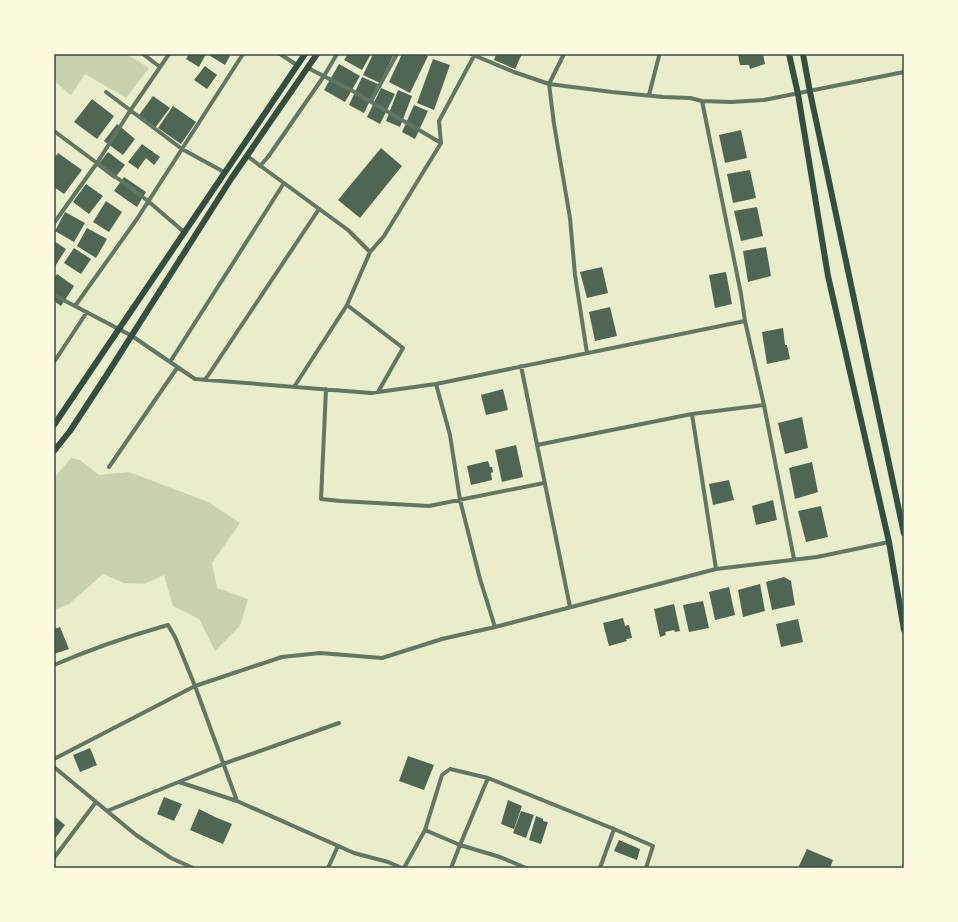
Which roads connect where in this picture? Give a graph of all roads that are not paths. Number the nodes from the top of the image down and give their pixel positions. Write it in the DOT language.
graph roads {
  1 [pos="143,54"];
  2 [pos="169,54"];
  3 [pos="243,54"];
  4 [pos="280,54"];
  5 [pos="305,54"];
  6 [pos="318,54"];
  7 [pos="337,54"];
  8 [pos="397,54"];
  9 [pos="564,54"];
  10 [pos="653,54"];
  11 [pos="789,54"];
  12 [pos="803,54"];
  13 [pos="473,55"];
  14 [pos="660,55"];
  15 [pos="297,65"];
  16 [pos="160,67"];
  17 [pos="308,68"];
  18 [pos="904,72"];
  19 [pos="324,76"];
  20 [pos="549,84"];
  21 [pos="106,92"];
  22 [pos="810,92"];
  23 [pos="798,94"];
  24 [pos="649,95"];
  25 [pos="702,101"];
  26 [pos="371,102"];
  27 [pos="130,110"];
  28 [pos="54,131"];
  29 [pos="441,143"];
  30 [pos="182,149"];
  31 [pos="247,156"];
  32 [pos="97,163"];
  33 [pos="260,166"];
  34 [pos="224,172"];
  35 [pos="284,183"];
  36 [pos="148,201"];
  37 [pos="319,209"];
  38 [pos="54,224"];
  39 [pos="184,232"];
  40 [pos="370,252"];
  41 [pos="54,295"];
  42 [pos="348,305"];
  43 [pos="75,306"];
  44 [pos="87,312"];
  45 [pos="745,321"];
  46 [pos="119,330"];
  47 [pos="132,336"];
  48 [pos="587,353"];
  49 [pos="54,362"];
  50 [pos="170,362"];
  51 [pos="521,366"];
  52 [pos="177,368"];
  53 [pos="205,380"];
  54 [pos="436,384"];
  55 [pos="294,387"];
  56 [pos="326,389"];
  57 [pos="378,392"];
  58 [pos="764,405"];
  59 [pos="692,414"];
  60 [pos="54,425"];
  61 [pos="537,445"];
  62 [pos="54,452"];
  63 [pos="109,467"];
  64 [pos="544,483"];
  65 [pos="460,500"];
  66 [pos="904,534"];
  67 [pos="889,542"];
  68 [pos="794,559"];
  69 [pos="716,569"];
  70 [pos="570,607"];
  71 [pos="495,627"];
  72 [pos="904,630"];
  73 [pos="54,665"];
  74 [pos="195,686"];
  75 [pos="339,723"];
  76 [pos="54,759"];
  77 [pos="223,764"];
  78 [pos="54,767"];
  79 [pos="488,778"];
  80 [pos="179,782"];
  81 [pos="237,801"];
  82 [pos="96,802"];
  83 [pos="106,811"];
  84 [pos="614,829"];
  85 [pos="424,830"];
  86 [pos="460,845"];
  87 [pos="338,846"];
  88 [pos="54,856"];
  89 [pos="193,868"];
  90 [pos="328,868"];
  91 [pos="403,868"];
  92 [pos="452,868"];
  93 [pos="526,868"];
  94 [pos="600,868"];
  95 [pos="646,868"];
  1 -- 16 [label="street"];
  2 -- 16 [label="street"];
  3 -- 30 [label="street"];
  4 -- 15 [label="street"];
  5 -- 15 [label="main road"];
  6 -- 17 [label="main road"];
  7 -- 19 [label="street"];
  8 -- 26 [label="street"];
  9 -- 20 [label="street"];
  10 -- 14 [label="street"];
  11 -- 23 [label="main road"];
  12 -- 22 [label="main road"];
  13 -- 20 [label="street"];
  13 -- 29 [label="street"];
  14 -- 24 [label="street"];
  15 -- 34 [label="main road"];
  16 -- 27 [label="street"];
  17 -- 19 [label="street"];
  17 -- 31 [label="main road"];
  18 -- 22 [label="street"];
  19 -- 26 [label="street"];
  19 -- 33 [label="street"];
  20 -- 24 [label="street"];
  20 -- 48 [label="street"];
  21 -- 27 [label="street"];
  22 -- 23 [label="street"];
  22 -- 66 [label="main road"];
  23 -- 25 [label="street"];
  23 -- 67 [label="main road"];
  24 -- 25 [label="street"];
  25 -- 45 [label="street"];
  26 -- 29 [label="street"];
  27 -- 30 [label="street"];
  27 -- 32 [label="street"];
  28 -- 32 [label="street"];
  29 -- 40 [label="street"];
  30 -- 34 [label="street"];
  30 -- 36 [label="street"];
  31 -- 33 [label="street"];
  31 -- 47 [label="main road"];
  32 -- 36 [label="street"];
  32 -- 38 [label="street"];
  33 -- 35 [label="street"];
  34 -- 39 [label="main road"];
  35 -- 37 [label="street"];
  35 -- 50 [label="street"];
  36 -- 39 [label="street"];
  36 -- 43 [label="street"];
  37 -- 40 [label="street"];
  37 -- 53 [label="street"];
  39 -- 46 [label="main road"];
  40 -- 42 [label="street"];
  41 -- 43 [label="street"];
  42 -- 55 [label="street"];
  42 -- 57 [label="street"];
  43 -- 44 [label="street"];
  44 -- 46 [label="street"];
  44 -- 49 [label="street"];
  45 -- 48 [label="street"];
  45 -- 58 [label="street"];
  46 -- 47 [label="street"];
  46 -- 60 [label="main road"];
  47 -- 50 [label="street"];
  47 -- 62 [label="main road"];
  48 -- 51 [label="street"];
  50 -- 52 [label="street"];
  51 -- 54 [label="street"];
  51 -- 61 [label="street"];
  52 -- 53 [label="street"];
  52 -- 63 [label="street"];
  53 -- 55 [label="street"];
  54 -- 57 [label="street"];
  54 -- 65 [label="street"];
  55 -- 56 [label="street"];
  56 -- 57 [label="street"];
  56 -- 65 [label="street"];
  58 -- 59 [label="street"];
  58 -- 68 [label="street"];
  59 -- 61 [label="street"];
  59 -- 69 [label="street"];
  61 -- 64 [label="street"];
  64 -- 65 [label="street"];
  64 -- 70 [label="street"];
  65 -- 71 [label="street"];
  67 -- 68 [label="street"];
  67 -- 72 [label="main road"];
  68 -- 69 [label="street"];
  69 -- 70 [label="street"];
  70 -- 71 [label="street"];
  71 -- 74 [label="street"];
  73 -- 74 [label="street"];
  74 -- 76 [label="street"];
  74 -- 77 [label="street"];
  75 -- 77 [label="street"];
  77 -- 80 [label="street"];
  77 -- 81 [label="street"];
  78 -- 82 [label="street"];
  79 -- 84 [label="street"];
  79 -- 85 [label="street"];
  79 -- 86 [label="street"];
  80 -- 81 [label="street"];
  80 -- 83 [label="street"];
  81 -- 87 [label="street"];
  82 -- 83 [label="street"];
  82 -- 88 [label="street"];
  83 -- 89 [label="street"];
  84 -- 94 [label="street"];
  84 -- 95 [label="street"];
  85 -- 86 [label="street"];
  85 -- 91 [label="street"];
  86 -- 92 [label="street"];
  86 -- 93 [label="street"];
  87 -- 90 [label="street"];
  87 -- 91 [label="street"];
}
